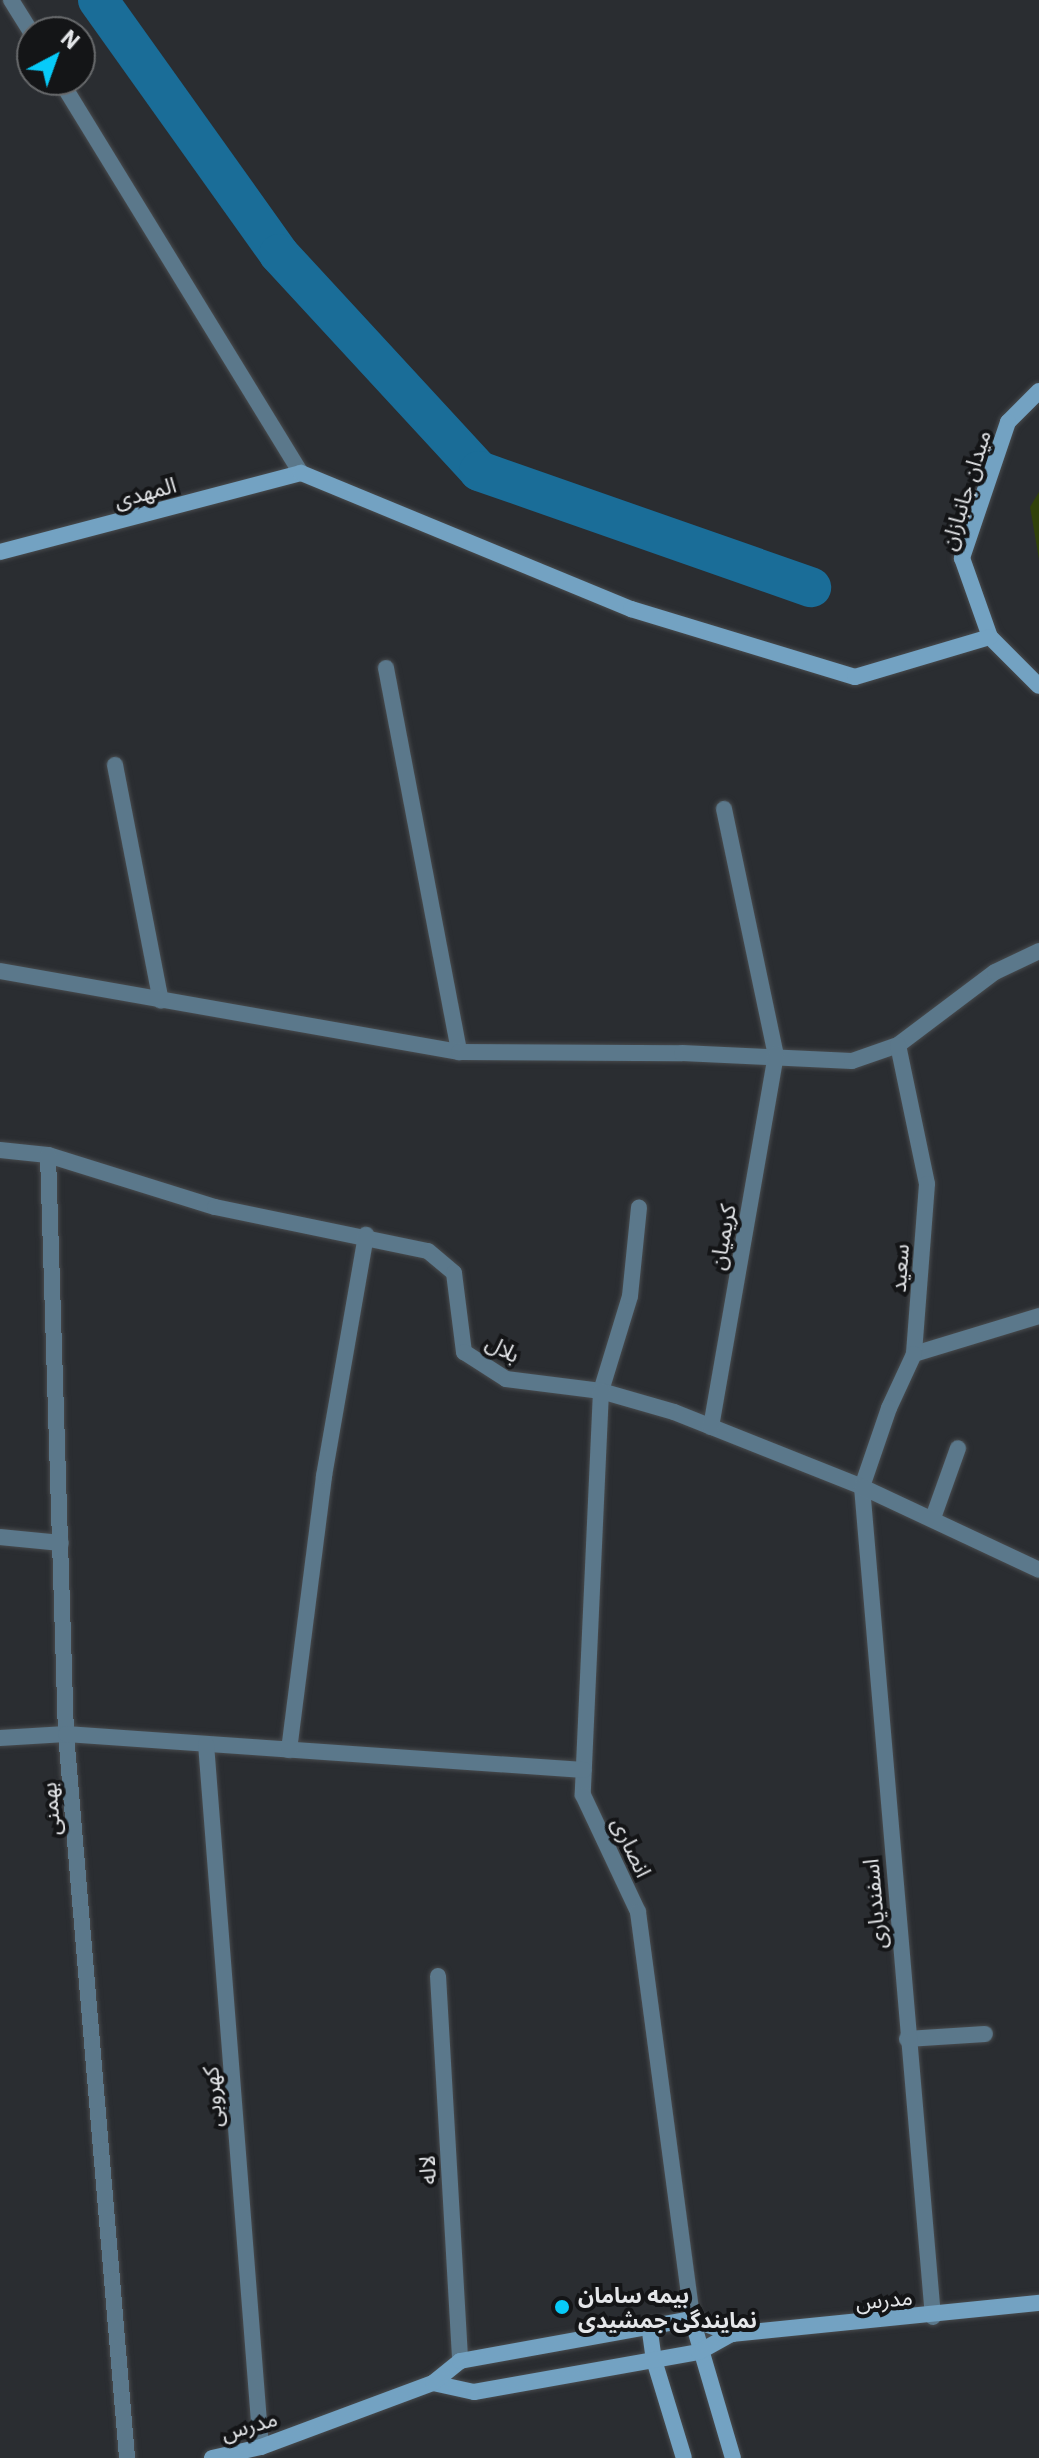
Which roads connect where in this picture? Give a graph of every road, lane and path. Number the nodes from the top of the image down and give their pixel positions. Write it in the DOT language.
graph roads {
  1 [pos="70,96"];
  2 [pos="1039,391"];
  3 [pos="301,473"];
  4 [pos="0,552"];
  5 [pos="990,637"];
  6 [pos="386,668"];
  7 [pos="1039,686"];
  8 [pos="115,765"];
  9 [pos="724,809"];
  10 [pos="1039,951"];
  11 [pos="0,971"];
  12 [pos="161,1001"];
  13 [pos="898,1045"];
  14 [pos="459,1052"];
  15 [pos="776,1055"];
  16 [pos="0,1150"];
  17 [pos="48,1155"];
  18 [pos="639,1207"];
  19 [pos="366,1235"];
  20 [pos="1039,1316"];
  21 [pos="914,1354"];
  22 [pos="601,1391"];
  23 [pos="711,1427"];
  24 [pos="958,1448"];
  25 [pos="862,1487"];
  26 [pos="933,1518"];
  27 [pos="0,1537"];
  28 [pos="61,1543"];
  29 [pos="1039,1570"];
  30 [pos="66,1734"];
  31 [pos="0,1738"];
  32 [pos="206,1744"];
  33 [pos="289,1750"];
  34 [pos="584,1770"];
  35 [pos="438,1976"];
  36 [pos="985,2034"];
  37 [pos="907,2039"];
  38 [pos="1039,2303"];
  39 [pos="933,2317"];
  40 [pos="692,2319"];
  41 [pos="649,2325"];
  42 [pos="732,2334"];
  43 [pos="699,2352"];
  44 [pos="654,2360"];
  45 [pos="460,2361"];
  46 [pos="433,2383"];
  47 [pos="261,2447"];
  48 [pos="127,2458"];
  49 [pos="212,2458"];
  50 [pos="684,2458"];
  51 [pos="733,2458"];
  1 -- 3 [label="street"];
  2 -- 5 [label="main road, میدان جانبازان"];
  3 -- 4 [label="main road, المهدی"];
  3 -- 5 [label="main road"];
  5 -- 7 [label="main road, میدان جانبازان"];
  6 -- 14 [label="street"];
  8 -- 12 [label="street"];
  9 -- 15 [label="street"];
  10 -- 13 [label="street"];
  11 -- 12 [label="street"];
  12 -- 14 [label="street"];
  13 -- 15 [label="street"];
  13 -- 21 [label="street, سعید"];
  14 -- 15 [label="street"];
  15 -- 23 [label="street, کریمیان"];
  16 -- 17 [label="street, بلال"];
  17 -- 19 [label="street, بلال"];
  17 -- 28 [label="street, بهمنی"];
  18 -- 22 [label="street, انصاری"];
  19 -- 22 [label="street, بلال"];
  19 -- 33 [label="street"];
  20 -- 21 [label="street"];
  21 -- 25 [label="street, سعید"];
  22 -- 23 [label="street, بلال"];
  22 -- 34 [label="street, انصاری"];
  23 -- 25 [label="street, بلال"];
  24 -- 26 [label="street"];
  25 -- 26 [label="street, بلال"];
  25 -- 37 [label="street, اسفندیاری"];
  26 -- 29 [label="street, بلال"];
  27 -- 28 [label="street"];
  28 -- 30 [label="street, بهمنی"];
  30 -- 31 [label="street"];
  30 -- 32 [label="street"];
  30 -- 48 [label="street, بهمنی"];
  32 -- 33 [label="street"];
  32 -- 47 [label="street, کهروبی"];
  33 -- 34 [label="street"];
  34 -- 40 [label="street, انصاری"];
  35 -- 45 [label="street, لاله"];
  36 -- 37 [label="street"];
  37 -- 39 [label="street, اسفندیاری"];
  38 -- 39 [label="main road, مدرس"];
  39 -- 42 [label="main road, مدرس"];
  40 -- 41 [label="main road"];
  40 -- 42 [label="main road"];
  40 -- 43 [label="main road"];
  41 -- 44 [label="main road"];
  41 -- 45 [label="main road"];
  42 -- 43 [label="main road"];
  43 -- 44 [label="main road"];
  43 -- 51 [label="main road"];
  44 -- 46 [label="main road"];
  44 -- 50 [label="main road"];
  45 -- 46 [label="main road"];
  46 -- 47 [label="main road, مدرس"];
  47 -- 49 [label="main road, مدرس"];
}
